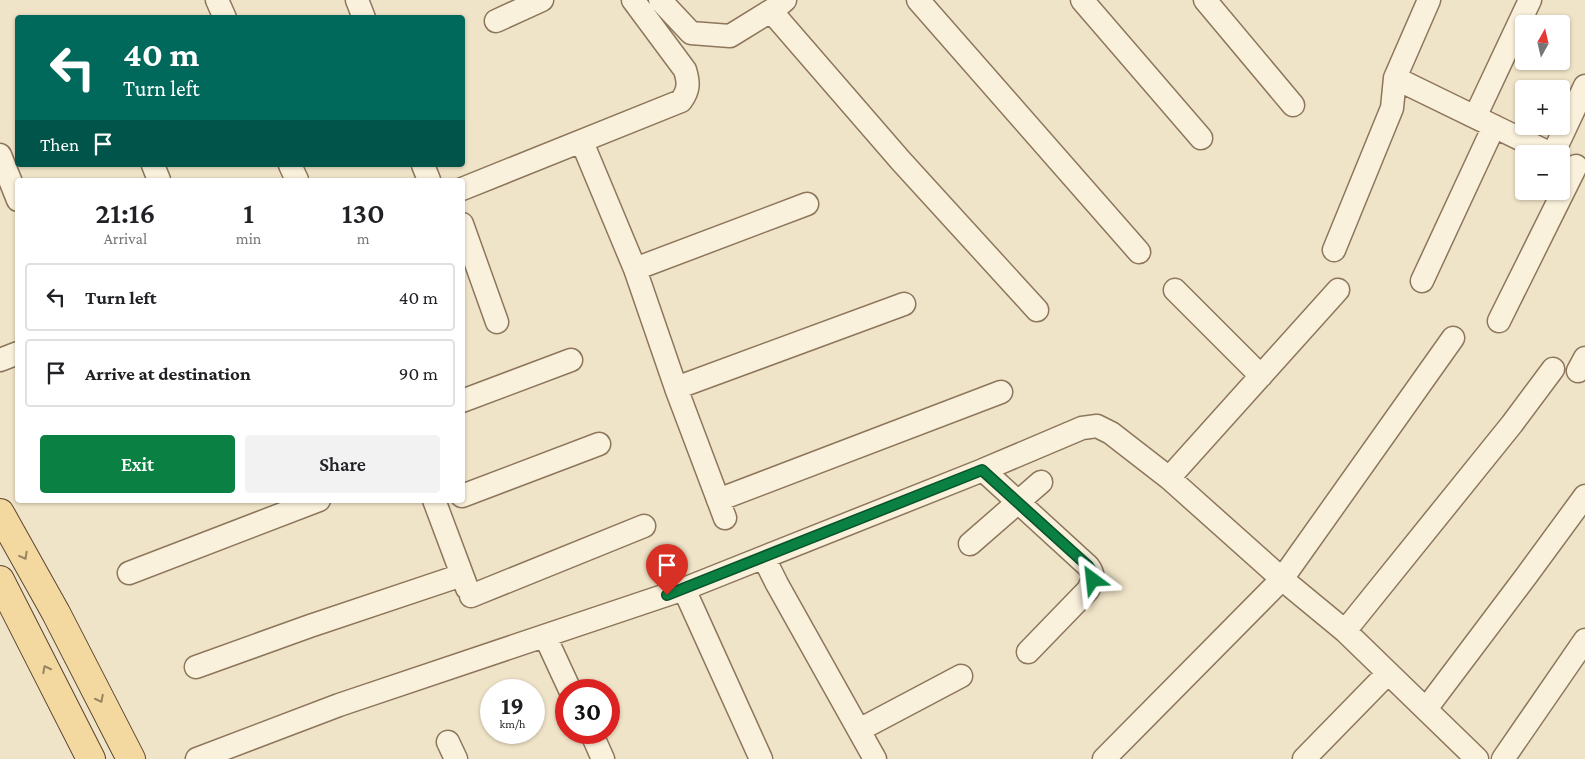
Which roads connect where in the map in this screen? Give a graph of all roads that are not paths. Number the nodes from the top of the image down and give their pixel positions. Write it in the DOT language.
graph roads {
  1 [pos="217,0"];
  2 [pos="356,0"];
  3 [pos="542,0"];
  4 [pos="634,0"];
  5 [pos="660,0"];
  6 [pos="918,0"];
  7 [pos="1082,0"];
  8 [pos="1205,0"];
  9 [pos="1429,0"];
  10 [pos="1530,0"];
  11 [pos="778,5"];
  12 [pos="224,15"];
  13 [pos="363,15"];
  14 [pos="496,21"];
  15 [pos="1395,78"];
  16 [pos="1585,86"];
  17 [pos="1292,105"];
  18 [pos="1484,122"];
  19 [pos="1201,138"];
  20 [pos="582,142"];
  21 [pos="1533,145"];
  22 [pos="1556,145"];
  23 [pos="0,155"];
  24 [pos="1574,165"];
  25 [pos="465,188"];
  26 [pos="15,192"];
  27 [pos="807,204"];
  28 [pos="465,232"];
  29 [pos="1334,250"];
  30 [pos="1139,252"];
  31 [pos="634,269"];
  32 [pos="1422,281"];
  33 [pos="1175,290"];
  34 [pos="1338,290"];
  35 [pos="904,304"];
  36 [pos="1037,310"];
  37 [pos="497,322"];
  38 [pos="1499,322"];
  39 [pos="1453,338"];
  40 [pos="15,354"];
  41 [pos="0,360"];
  42 [pos="571,360"];
  43 [pos="1553,369"];
  44 [pos="1260,376"];
  45 [pos="676,388"];
  46 [pos="1001,392"];
  47 [pos="465,400"];
  48 [pos="599,444"];
  49 [pos="982,470"];
  50 [pos="1169,478"];
  51 [pos="1041,482"];
  52 [pos="465,495"];
  53 [pos="1585,496"];
  54 [pos="311,503"];
  55 [pos="441,503"];
  56 [pos="1018,504"];
  57 [pos="0,513"];
  58 [pos="644,526"];
  59 [pos="970,544"];
  60 [pos="764,558"];
  61 [pos="129,573"];
  62 [pos="462,575"];
  63 [pos="1282,579"];
  64 [pos="0,580"];
  65 [pos="684,590"];
  66 [pos="1345,631"];
  67 [pos="545,636"];
  68 [pos="1585,640"];
  69 [pos="1028,652"];
  70 [pos="196,667"];
  71 [pos="1388,673"];
  72 [pos="961,676"];
  73 [pos="565,679"];
  74 [pos="1426,709"];
  75 [pos="859,730"];
  76 [pos="596,744"];
  77 [pos="92,759"];
  78 [pos="131,759"];
  79 [pos="197,759"];
  80 [pos="603,759"];
  81 [pos="761,759"];
  82 [pos="875,759"];
  83 [pos="1104,759"];
  84 [pos="1304,759"];
  85 [pos="1477,759"];
  86 [pos="1503,759"];
  1 -- 12 [label="street"];
  2 -- 13 [label="street"];
  3 -- 14 [label="street"];
  4 -- 20 [label="street"];
  5 -- 11 [label="street"];
  6 -- 30 [label="street"];
  7 -- 19 [label="street"];
  8 -- 17 [label="street"];
  9 -- 15 [label="street"];
  10 -- 18 [label="street"];
  11 -- 36 [label="street"];
  15 -- 18 [label="street"];
  15 -- 29 [label="street"];
  16 -- 22 [label="street"];
  18 -- 21 [label="street"];
  18 -- 32 [label="street"];
  20 -- 25 [label="street"];
  20 -- 31 [label="street"];
  23 -- 26 [label="street"];
  24 -- 38 [label="street"];
  27 -- 31 [label="street"];
  28 -- 37 [label="street"];
  31 -- 45 [label="street"];
  33 -- 44 [label="street"];
  34 -- 44 [label="street"];
  35 -- 45 [label="street"];
  39 -- 63 [label="street"];
  40 -- 41 [label="street"];
  42 -- 47 [label="street"];
  43 -- 66 [label="street"];
  44 -- 50 [label="street"];
  45 -- 46 [label="street"];
  48 -- 52 [label="street"];
  49 -- 50 [label="street"];
  49 -- 56 [label="street"];
  49 -- 60 [label="street"];
  50 -- 63 [label="street"];
  51 -- 56 [label="street"];
  53 -- 74 [label="street"];
  54 -- 61 [label="street"];
  55 -- 62 [label="street"];
  56 -- 59 [label="street"];
  56 -- 69 [label="street"];
  57 -- 78 [label="main road, one-way"];
  58 -- 62 [label="street"];
  60 -- 65 [label="street"];
  60 -- 75 [label="street"];
  62 -- 70 [label="street"];
  63 -- 66 [label="street"];
  63 -- 83 [label="street"];
  77 -- 64 [label="main road, one-way"];
  65 -- 67 [label="street"];
  65 -- 81 [label="street"];
  66 -- 71 [label="street"];
  67 -- 73 [label="street"];
  67 -- 79 [label="street"];
  68 -- 86 [label="street"];
  71 -- 74 [label="street"];
  71 -- 84 [label="street"];
  72 -- 75 [label="street"];
  74 -- 85 [label="street"];
  75 -- 82 [label="street"];
  76 -- 80 [label="street"];
}
